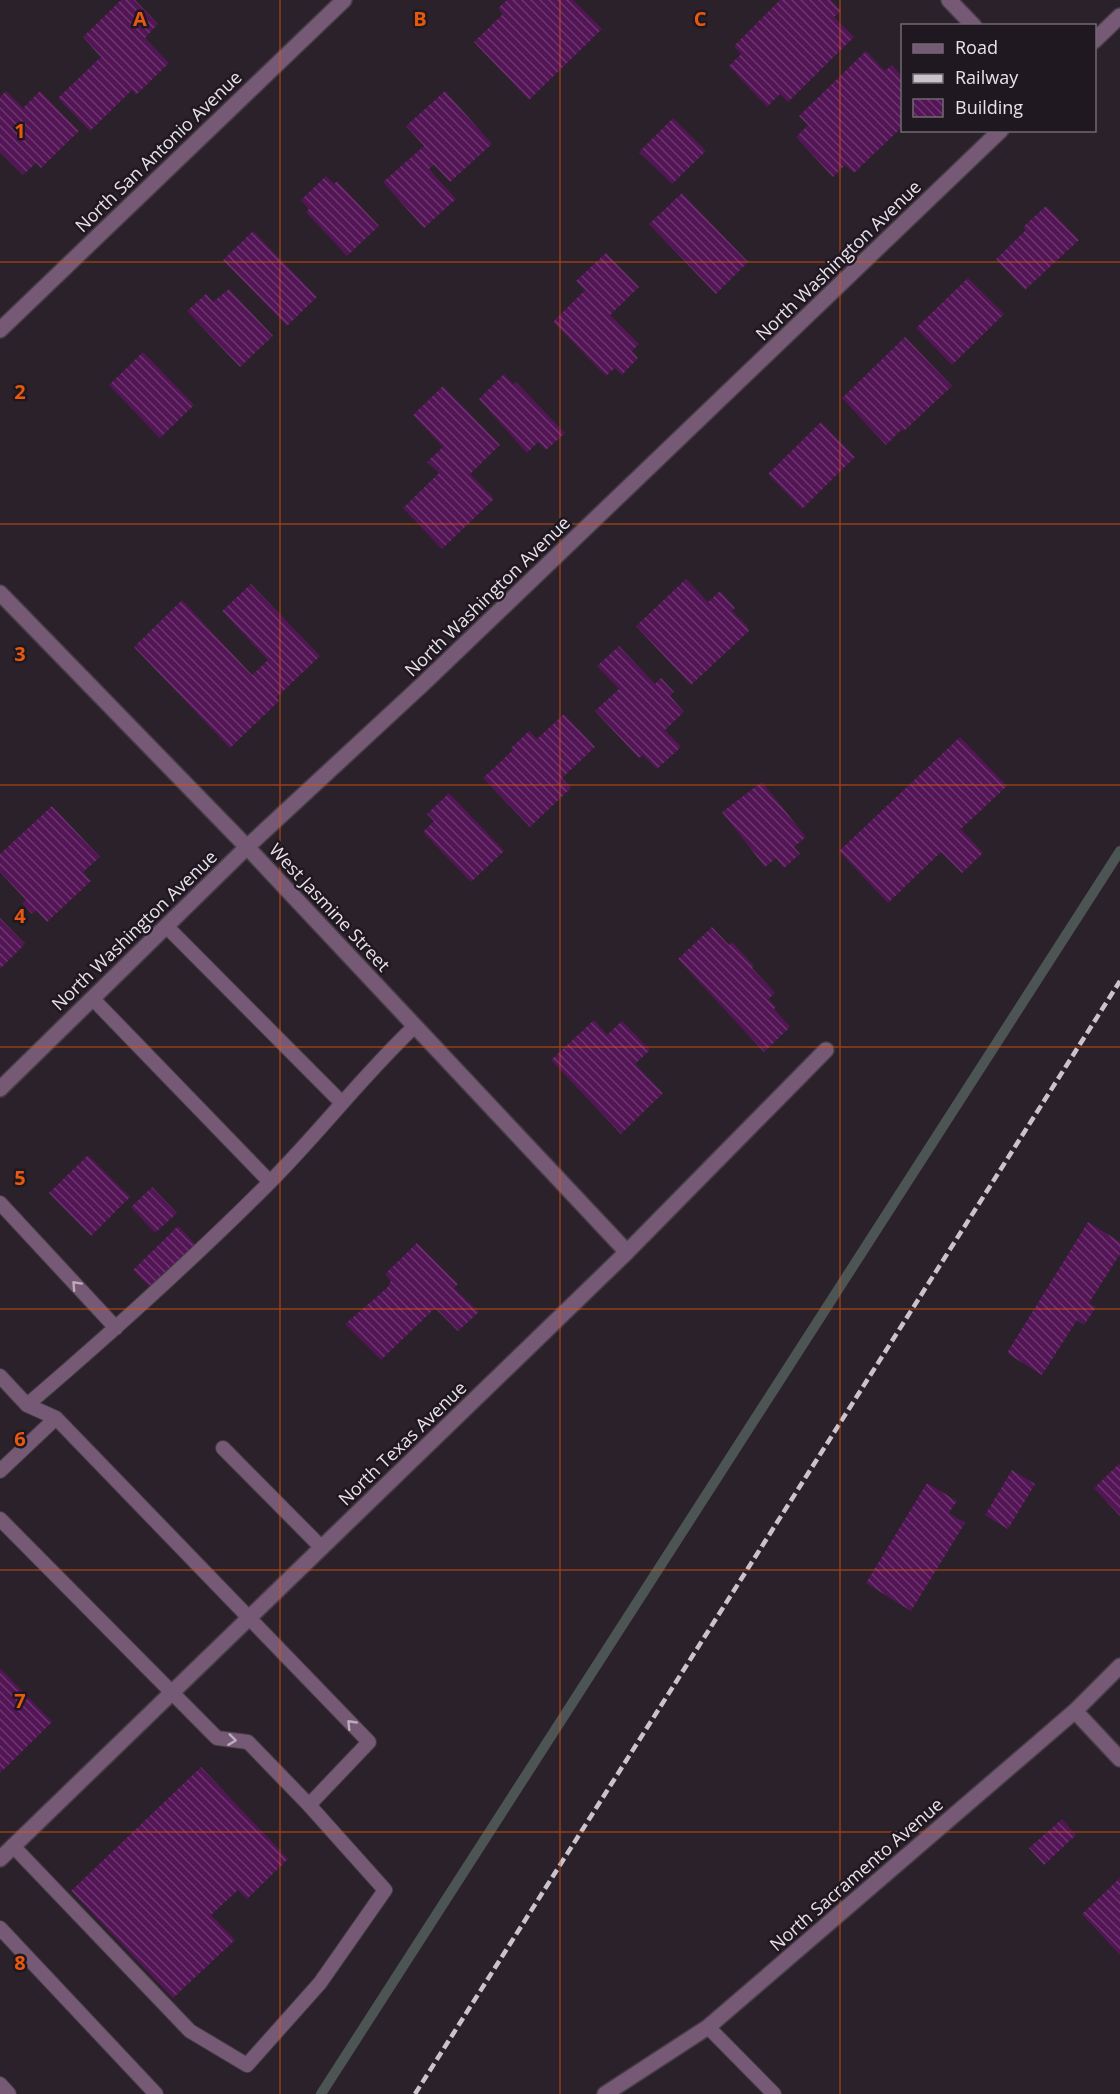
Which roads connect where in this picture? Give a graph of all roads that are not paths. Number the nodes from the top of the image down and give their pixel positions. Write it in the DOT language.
graph roads {
  1 [pos="344,0"];
  2 [pos="949,0"];
  3 [pos="1120,16"];
  4 [pos="972,24"];
  5 [pos="1096,39"];
  6 [pos="999,132"];
  7 [pos="0,330"];
  8 [pos="0,593"];
  9 [pos="247,847"];
  10 [pos="167,927"];
  11 [pos="93,999"];
  12 [pos="415,1026"];
  13 [pos="826,1050"];
  14 [pos="0,1089"];
  15 [pos="342,1103"];
  16 [pos="270,1182"];
  17 [pos="0,1203"];
  18 [pos="627,1252"];
  19 [pos="116,1328"];
  20 [pos="0,1376"];
  21 [pos="27,1405"];
  22 [pos="57,1418"];
  23 [pos="223,1448"];
  24 [pos="0,1471"];
  25 [pos="0,1519"];
  26 [pos="322,1548"];
  27 [pos="249,1619"];
  28 [pos="1120,1666"];
  29 [pos="171,1693"];
  30 [pos="1076,1711"];
  31 [pos="1120,1759"];
  32 [pos="309,1805"];
  33 [pos="14,1846"];
  34 [pos="0,1859"];
  35 [pos="0,1928"];
  36 [pos="708,2027"];
  37 [pos="0,2084"];
  38 [pos="9,2094"];
  39 [pos="156,2094"];
  40 [pos="605,2094"];
  41 [pos="774,2094"];
  1 -- 7 [label="street, North San Antonio Avenue"];
  2 -- 4 [label="street"];
  3 -- 5 [label="street"];
  6 -- 9 [label="street, North Washington Avenue"];
  8 -- 9 [label="street, West Jasmine Street"];
  9 -- 10 [label="street, North Washington Avenue"];
  9 -- 12 [label="street, West Jasmine Street"];
  10 -- 11 [label="street, North Washington Avenue"];
  10 -- 15 [label="lane"];
  11 -- 14 [label="street, North Washington Avenue"];
  11 -- 16 [label="lane"];
  12 -- 15 [label="lane"];
  12 -- 18 [label="street, West Jasmine Street"];
  13 -- 18 [label="street, North Texas Avenue"];
  15 -- 16 [label="lane"];
  16 -- 19 [label="lane"];
  19 -- 17 [label="lane, one-way"];
  18 -- 26 [label="street, North Texas Avenue"];
  19 -- 21 [label="lane"];
  20 -- 21 [label="lane"];
  21 -- 22 [label="lane"];
  22 -- 24 [label="lane"];
  22 -- 27 [label="lane"];
  23 -- 26 [label="lane"];
  25 -- 29 [label="lane"];
  26 -- 27 [label="street, North Texas Avenue"];
  27 -- 29 [label="street, North Texas Avenue"];
  32 -- 27 [label="lane, one-way"];
  28 -- 30 [label="street, North Sacramento Avenue"];
  29 -- 32 [label="lane, one-way"];
  29 -- 33 [label="street, North Texas Avenue"];
  30 -- 31 [label="street"];
  30 -- 36 [label="street, North Sacramento Avenue"];
  32 -- 33 [label="lane"];
  33 -- 34 [label="street, North Texas Avenue"];
  35 -- 39 [label="lane"];
  36 -- 40 [label="street, North Sacramento Avenue"];
  36 -- 41 [label="lane"];
  37 -- 38 [label="lane"];
}
